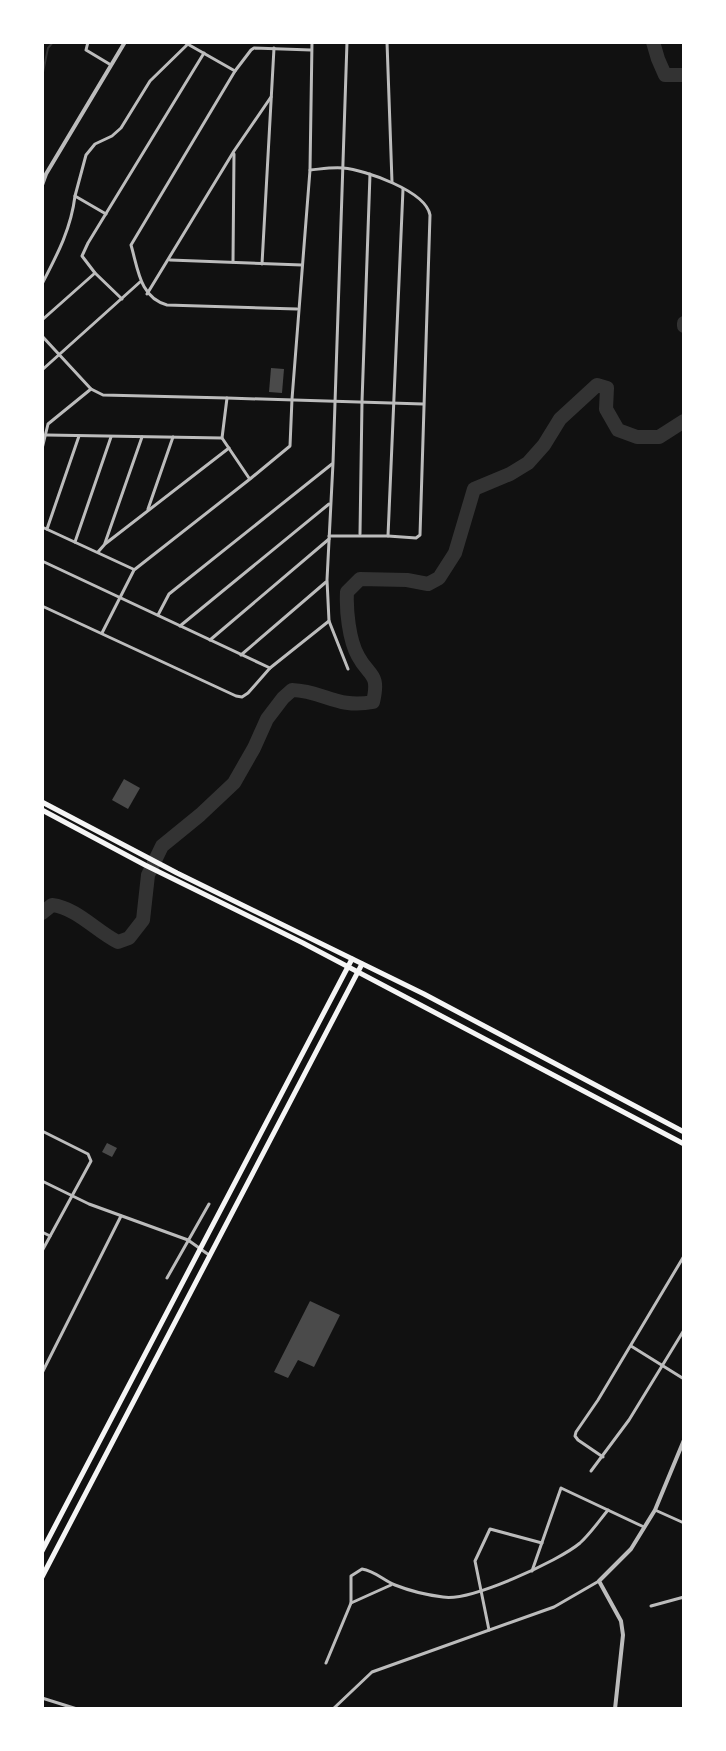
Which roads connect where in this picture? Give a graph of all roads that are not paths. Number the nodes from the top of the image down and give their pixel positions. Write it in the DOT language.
graph roads {
  1 [pos="88,42"];
  2 [pos="125,42"];
  3 [pos="312,42"];
  4 [pos="347,42"];
  5 [pos="387,42"];
  6 [pos="187,43"];
  7 [pos="274,48"];
  8 [pos="311,50"];
  9 [pos="204,53"];
  10 [pos="111,65"];
  11 [pos="235,71"];
  12 [pos="271,97"];
  13 [pos="234,151"];
  14 [pos="342,168"];
  15 [pos="310,170"];
  16 [pos="370,174"];
  17 [pos="392,182"];
  18 [pos="42,185"];
  19 [pos="403,189"];
  20 [pos="75,196"];
  21 [pos="106,214"];
  22 [pos="168,260"];
  23 [pos="233,262"];
  24 [pos="262,264"];
  25 [pos="302,265"];
  26 [pos="95,273"];
  27 [pos="142,280"];
  28 [pos="42,284"];
  29 [pos="147,294"];
  30 [pos="122,299"];
  31 [pos="299,309"];
  32 [pos="42,320"];
  33 [pos="42,336"];
  34 [pos="60,354"];
  35 [pos="42,370"];
  36 [pos="91,389"];
  37 [pos="227,398"];
  38 [pos="292,399"];
  39 [pos="334,400"];
  40 [pos="362,402"];
  41 [pos="394,403"];
  42 [pos="424,404"];
  43 [pos="47,435"];
  44 [pos="79,436"];
  45 [pos="111,437"];
  46 [pos="142,437"];
  47 [pos="173,437"];
  48 [pos="222,438"];
  49 [pos="229,448"];
  50 [pos="42,449"];
  51 [pos="333,463"];
  52 [pos="250,479"];
  53 [pos="330,503"];
  54 [pos="148,510"];
  55 [pos="42,527"];
  56 [pos="47,529"];
  57 [pos="360,535"];
  58 [pos="388,536"];
  59 [pos="329,537"];
  60 [pos="75,542"];
  61 [pos="105,544"];
  62 [pos="98,552"];
  63 [pos="42,561"];
  64 [pos="134,570"];
  65 [pos="327,580"];
  66 [pos="120,598"];
  67 [pos="42,606"];
  68 [pos="158,615"];
  69 [pos="329,621"];
  70 [pos="180,626"];
  71 [pos="102,633"];
  72 [pos="210,640"];
  73 [pos="241,655"];
  74 [pos="270,668"];
  75 [pos="348,669"];
  76 [pos="42,802"];
  77 [pos="42,810"];
  78 [pos="147,862"];
  79 [pos="175,876"];
  80 [pos="352,959"];
  81 [pos="362,964"];
  82 [pos="348,967"];
  83 [pos="358,972"];
  84 [pos="42,1131"];
  85 [pos="684,1132"];
  86 [pos="684,1144"];
  87 [pos="42,1181"];
  88 [pos="72,1196"];
  89 [pos="209,1204"];
  90 [pos="121,1216"];
  91 [pos="42,1232"];
  92 [pos="50,1236"];
  93 [pos="188,1240"];
  94 [pos="200,1248"];
  95 [pos="42,1251"];
  96 [pos="209,1255"];
  97 [pos="684,1256"];
  98 [pos="167,1278"];
  99 [pos="684,1330"];
  100 [pos="631,1346"];
  101 [pos="662,1366"];
  102 [pos="42,1373"];
  103 [pos="684,1379"];
  104 [pos="684,1440"];
  105 [pos="603,1457"];
  106 [pos="591,1471"];
  107 [pos="608,1510"];
  108 [pos="655,1510"];
  109 [pos="684,1523"];
  110 [pos="644,1527"];
  111 [pos="542,1543"];
  112 [pos="42,1551"];
  113 [pos="532,1571"];
  114 [pos="42,1577"];
  115 [pos="599,1581"];
  116 [pos="392,1584"];
  117 [pos="481,1590"];
  118 [pos="684,1597"];
  119 [pos="351,1603"];
  120 [pos="651,1606"];
  121 [pos="489,1630"];
  122 [pos="326,1663"];
  123 [pos="42,1698"];
  124 [pos="77,1709"];
  125 [pos="333,1709"];
  126 [pos="615,1709"];
  1 -- 10 [label="street"];
  2 -- 10 [label="street"];
  3 -- 8 [label="street"];
  4 -- 14 [label="street"];
  5 -- 17 [label="street"];
  6 -- 9 [label="street"];
  6 -- 20 [label="street"];
  7 -- 8 [label="street"];
  7 -- 11 [label="street"];
  7 -- 12 [label="street"];
  8 -- 15 [label="street"];
  9 -- 11 [label="street"];
  9 -- 21 [label="street"];
  10 -- 18 [label="street"];
  11 -- 27 [label="street"];
  12 -- 13 [label="street"];
  12 -- 24 [label="street"];
  13 -- 22 [label="street"];
  13 -- 23 [label="street"];
  14 -- 15 [label="street"];
  14 -- 16 [label="street"];
  14 -- 39 [label="street"];
  15 -- 25 [label="street"];
  16 -- 17 [label="street"];
  16 -- 40 [label="street"];
  17 -- 19 [label="street"];
  19 -- 41 [label="street"];
  19 -- 42 [label="street"];
  20 -- 21 [label="street"];
  20 -- 28 [label="street"];
  21 -- 26 [label="street"];
  22 -- 23 [label="street"];
  22 -- 29 [label="street"];
  23 -- 24 [label="street"];
  24 -- 25 [label="street"];
  25 -- 31 [label="street"];
  26 -- 30 [label="street"];
  26 -- 32 [label="street"];
  27 -- 29 [label="street"];
  27 -- 30 [label="street"];
  29 -- 31 [label="street"];
  30 -- 34 [label="street"];
  31 -- 38 [label="street"];
  33 -- 34 [label="street"];
  34 -- 35 [label="street"];
  34 -- 36 [label="street"];
  36 -- 37 [label="street"];
  36 -- 43 [label="street"];
  37 -- 38 [label="street"];
  37 -- 48 [label="street"];
  38 -- 39 [label="street"];
  38 -- 52 [label="street"];
  39 -- 40 [label="street"];
  39 -- 51 [label="street"];
  40 -- 41 [label="street"];
  40 -- 57 [label="street"];
  41 -- 42 [label="street"];
  41 -- 58 [label="street"];
  42 -- 58 [label="street"];
  43 -- 44 [label="street"];
  43 -- 50 [label="street"];
  44 -- 45 [label="street"];
  44 -- 56 [label="street"];
  45 -- 46 [label="street"];
  45 -- 60 [label="street"];
  46 -- 47 [label="street"];
  46 -- 61 [label="street"];
  47 -- 48 [label="street"];
  47 -- 54 [label="street"];
  48 -- 49 [label="street"];
  49 -- 52 [label="street"];
  49 -- 54 [label="street"];
  51 -- 53 [label="street"];
  51 -- 68 [label="street"];
  52 -- 64 [label="street"];
  53 -- 59 [label="street"];
  53 -- 70 [label="street"];
  54 -- 61 [label="street"];
  55 -- 56 [label="street"];
  56 -- 60 [label="street"];
  57 -- 58 [label="street"];
  57 -- 59 [label="street"];
  59 -- 65 [label="street"];
  59 -- 72 [label="street"];
  60 -- 62 [label="street"];
  61 -- 62 [label="street"];
  62 -- 64 [label="street"];
  63 -- 66 [label="street"];
  64 -- 66 [label="street"];
  65 -- 69 [label="street"];
  65 -- 73 [label="street"];
  66 -- 68 [label="street"];
  66 -- 71 [label="street"];
  67 -- 71 [label="street"];
  68 -- 70 [label="street"];
  69 -- 74 [label="street"];
  69 -- 75 [label="street"];
  70 -- 72 [label="street"];
  71 -- 74 [label="street"];
  72 -- 73 [label="street"];
  73 -- 74 [label="street"];
  76 -- 78 [label="main road"];
  77 -- 78 [label="main road"];
  78 -- 79 [label="main road"];
  79 -- 80 [label="main road"];
  79 -- 82 [label="main road"];
  80 -- 81 [label="main road"];
  80 -- 82 [label="main road"];
  81 -- 83 [label="main road"];
  81 -- 85 [label="main road"];
  82 -- 83 [label="main road"];
  82 -- 94 [label="main road"];
  83 -- 86 [label="main road"];
  83 -- 96 [label="main road"];
  84 -- 88 [label="street"];
  87 -- 88 [label="street"];
  88 -- 90 [label="street"];
  88 -- 92 [label="street"];
  89 -- 93 [label="street"];
  90 -- 93 [label="street"];
  90 -- 102 [label="street"];
  91 -- 92 [label="street"];
  92 -- 95 [label="street"];
  93 -- 94 [label="street"];
  93 -- 98 [label="street"];
  94 -- 96 [label="street"];
  94 -- 112 [label="main road"];
  96 -- 114 [label="main road"];
  97 -- 100 [label="street"];
  99 -- 101 [label="street"];
  100 -- 101 [label="street"];
  100 -- 105 [label="street"];
  101 -- 103 [label="street"];
  101 -- 105 [label="street"];
  104 -- 108 [label="street"];
  105 -- 106 [label="street"];
  107 -- 110 [label="street"];
  107 -- 111 [label="street"];
  107 -- 113 [label="street"];
  108 -- 109 [label="street"];
  108 -- 110 [label="street"];
  110 -- 115 [label="street"];
  111 -- 113 [label="street"];
  111 -- 117 [label="street"];
  113 -- 117 [label="street"];
  115 -- 121 [label="street"];
  115 -- 126 [label="street"];
  116 -- 117 [label="street"];
  116 -- 119 [label="street"];
  116 -- 119 [label="street"];
  117 -- 121 [label="street"];
  118 -- 120 [label="street"];
  119 -- 122 [label="street"];
  121 -- 125 [label="street"];
  123 -- 124 [label="street"];
}
